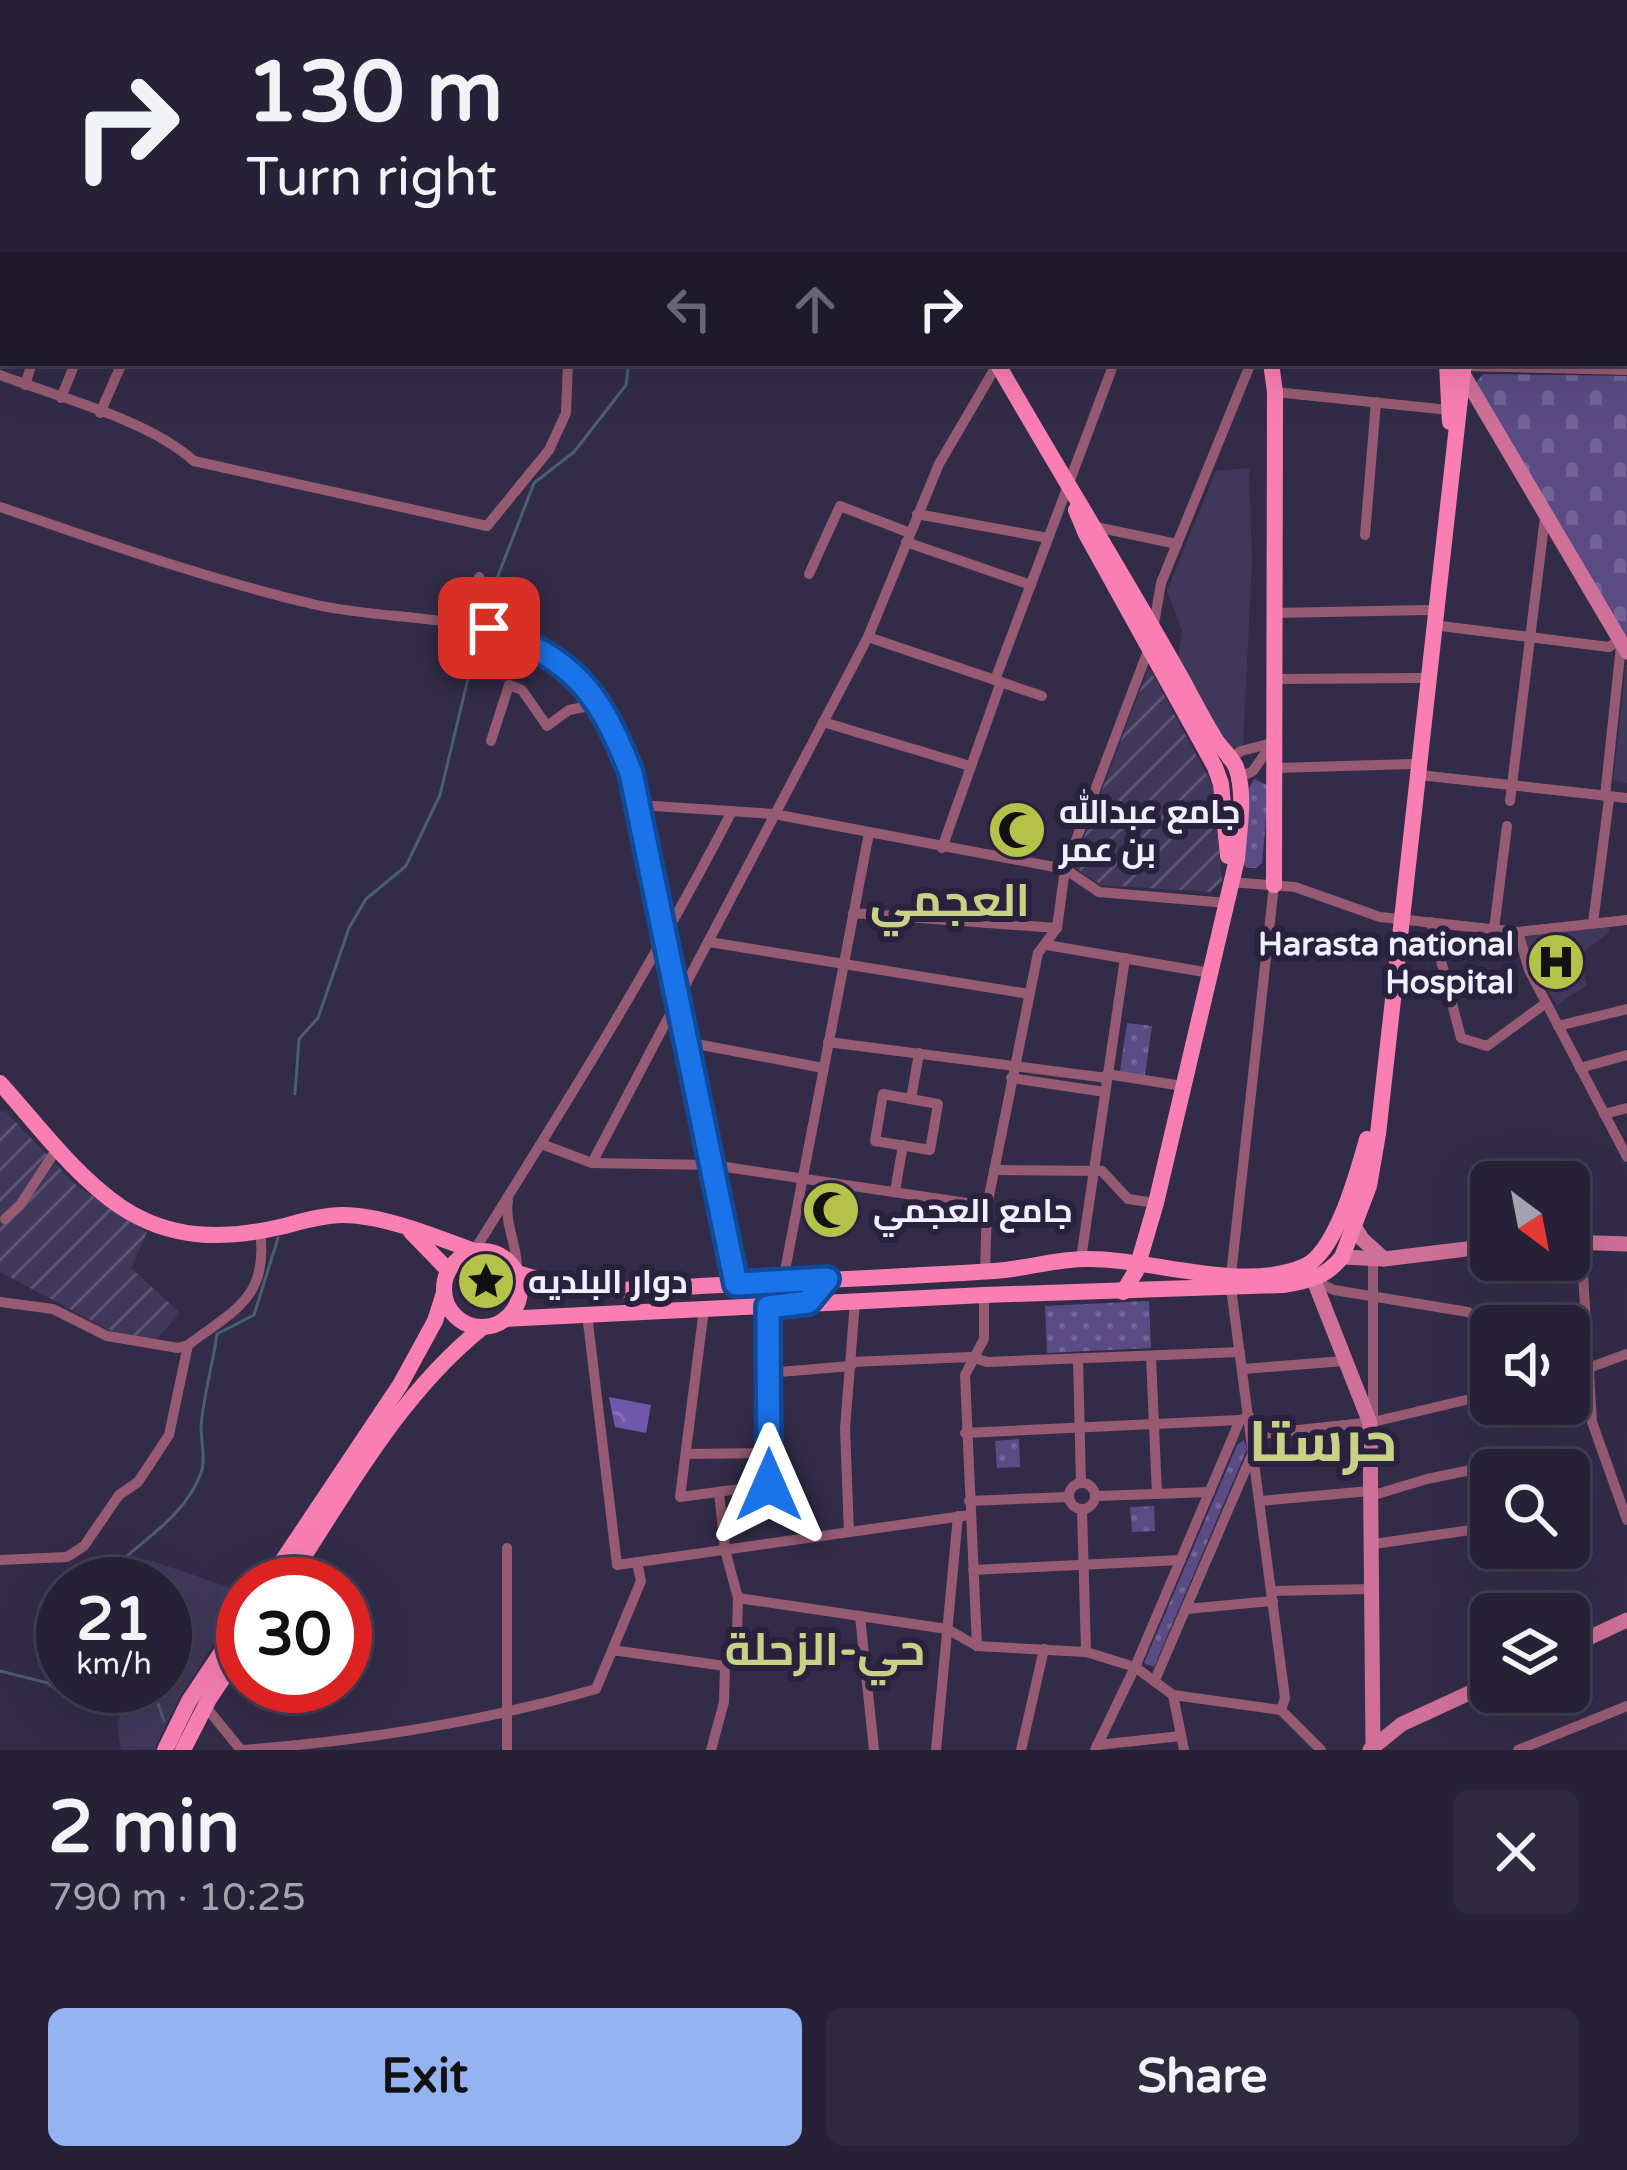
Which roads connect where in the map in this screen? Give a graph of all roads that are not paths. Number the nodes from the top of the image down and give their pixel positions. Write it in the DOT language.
graph roads {
  1 [pos="31,366"];
  2 [pos="74,366"];
  3 [pos="121,366"];
  4 [pos="568,366"];
  5 [pos="996,366"];
  6 [pos="1000,366"];
  7 [pos="1113,366"];
  8 [pos="1249,366"];
  9 [pos="1271,366"];
  10 [pos="1502,366"];
  11 [pos="1561,366"];
  12 [pos="1459,367"];
  13 [pos="1627,370"];
  14 [pos="0,375"];
  15 [pos="25,385"];
  16 [pos="1275,392"];
  17 [pos="62,398"];
  18 [pos="1376,402"];
  19 [pos="1449,410"];
  20 [pos="100,413"];
  21 [pos="1067,487"];
  22 [pos="0,507"];
  23 [pos="917,514"];
  24 [pos="1546,514"];
  25 [pos="1096,527"];
  26 [pos="1365,535"];
  27 [pos="908,537"];
  28 [pos="1048,538"];
  29 [pos="1177,544"];
  30 [pos="809,574"];
  31 [pos="479,577"];
  32 [pos="1030,584"];
  33 [pos="1274,613"];
  34 [pos="1431,620"];
  35 [pos="1154,625"];
  36 [pos="476,627"];
  37 [pos="868,637"];
  38 [pos="1530,637"];
  39 [pos="1622,646"];
  40 [pos="1149,650"];
  41 [pos="1421,678"];
  42 [pos="1273,679"];
  43 [pos="998,681"];
  44 [pos="1042,696"];
  45 [pos="599,704"];
  46 [pos="823,722"];
  47 [pos="490,741"];
  48 [pos="1272,743"];
  49 [pos="970,766"];
  50 [pos="1276,768"];
  51 [pos="1415,770"];
  52 [pos="1226,772"];
  53 [pos="1512,786"];
  54 [pos="1605,796"];
  55 [pos="1627,798"];
  56 [pos="1510,801"];
  57 [pos="639,806"];
  58 [pos="731,811"];
  59 [pos="774,814"];
  60 [pos="1507,826"];
  61 [pos="869,833"];
  62 [pos="942,848"];
  63 [pos="1065,869"];
  64 [pos="1230,882"];
  65 [pos="1274,885"];
  66 [pos="1227,903"];
  67 [pos="1627,905"];
  68 [pos="854,913"];
  69 [pos="1398,918"];
  70 [pos="1624,920"];
  71 [pos="1431,922"];
  72 [pos="1593,923"];
  73 [pos="1057,928"];
  74 [pos="1494,929"];
  75 [pos="1518,932"];
  76 [pos="664,939"];
  77 [pos="709,942"];
  78 [pos="1047,945"];
  79 [pos="1125,958"];
  80 [pos="844,964"];
  81 [pos="1210,973"];
  82 [pos="1029,994"];
  83 [pos="678,1003"];
  84 [pos="1546,1003"];
  85 [pos="1627,1009"];
  86 [pos="1558,1026"];
  87 [pos="686,1042"];
  88 [pos="829,1042"];
  89 [pos="919,1053"];
  90 [pos="1627,1055"];
  91 [pos="824,1068"];
  92 [pos="1580,1068"];
  93 [pos="1012,1072"];
  94 [pos="1106,1081"];
  95 [pos="0,1083"];
  96 [pos="1182,1086"];
  97 [pos="911,1099"];
  98 [pos="1627,1108"];
  99 [pos="1604,1114"];
  100 [pos="544,1144"];
  101 [pos="903,1145"];
  102 [pos="58,1148"];
  103 [pos="1627,1157"];
  104 [pos="592,1162"];
  105 [pos="712,1165"];
  106 [pos="994,1170"];
  107 [pos="1093,1170"];
  108 [pos="802,1176"];
  109 [pos="895,1191"];
  110 [pos="509,1196"];
  111 [pos="1156,1203"];
  112 [pos="987,1206"];
  113 [pos="5,1219"];
  114 [pos="1348,1219"];
  115 [pos="260,1231"];
  116 [pos="411,1231"];
  117 [pos="1590,1243"];
  118 [pos="1627,1244"];
  119 [pos="1470,1248"];
  120 [pos="474,1251"];
  121 [pos="1342,1257"];
  122 [pos="1081,1258"];
  123 [pos="1379,1259"];
  124 [pos="1059,1262"];
  125 [pos="1139,1263"];
  126 [pos="448,1270"];
  127 [pos="985,1271"];
  128 [pos="517,1273"];
  129 [pos="1311,1273"];
  130 [pos="827,1279"];
  131 [pos="1231,1281"];
  132 [pos="1580,1281"];
  133 [pos="783,1282"];
  134 [pos="736,1284"];
  135 [pos="1081,1292"];
  136 [pos="1123,1292"];
  137 [pos="444,1293"];
  138 [pos="984,1295"];
  139 [pos="1375,1295"];
  140 [pos="0,1302"];
  141 [pos="855,1302"];
  142 [pos="798,1305"];
  143 [pos="768,1307"];
  144 [pos="704,1309"];
  145 [pos="1470,1313"];
  146 [pos="587,1314"];
  147 [pos="505,1319"];
  148 [pos="483,1327"];
  149 [pos="188,1345"];
  150 [pos="1240,1352"];
  151 [pos="1627,1354"];
  152 [pos="1151,1356"];
  153 [pos="971,1357"];
  154 [pos="1078,1359"];
  155 [pos="1344,1361"];
  156 [pos="851,1364"];
  157 [pos="1591,1367"];
  158 [pos="1243,1369"];
  159 [pos="768,1373"];
  160 [pos="1470,1399"];
  161 [pos="1245,1418"];
  162 [pos="1371,1423"];
  163 [pos="1154,1424"];
  164 [pos="1080,1428"];
  165 [pos="965,1433"];
  166 [pos="1253,1442"];
  167 [pos="769,1453"];
  168 [pos="686,1454"];
  169 [pos="1470,1470"];
  170 [pos="1082,1483"];
  171 [pos="718,1492"];
  172 [pos="1210,1492"];
  173 [pos="1372,1493"];
  174 [pos="1157,1494"];
  175 [pos="1096,1496"];
  176 [pos="1070,1497"];
  177 [pos="1260,1501"];
  178 [pos="1082,1509"];
  179 [pos="966,1511"];
  180 [pos="1627,1520"];
  181 [pos="1470,1530"];
  182 [pos="849,1532"];
  183 [pos="1374,1544"];
  184 [pos="507,1548"];
  185 [pos="725,1550"];
  186 [pos="285,1557"];
  187 [pos="304,1557"];
  188 [pos="0,1560"];
  189 [pos="1181,1560"];
  190 [pos="637,1562"];
  191 [pos="1084,1564"];
  192 [pos="973,1570"];
  193 [pos="1371,1589"];
  194 [pos="1272,1596"];
  195 [pos="738,1598"];
  196 [pos="1186,1609"];
  197 [pos="860,1616"];
  198 [pos="1627,1621"];
  199 [pos="947,1629"];
  200 [pos="1590,1638"];
  201 [pos="977,1646"];
  202 [pos="1044,1649"];
  203 [pos="612,1650"];
  204 [pos="1086,1652"];
  205 [pos="216,1660"];
  206 [pos="725,1666"];
  207 [pos="1135,1667"];
  208 [pos="1155,1680"];
  209 [pos="216,1689"];
  210 [pos="1470,1693"];
  211 [pos="1173,1695"];
  212 [pos="205,1706"];
  213 [pos="1627,1706"];
  214 [pos="509,1710"];
  215 [pos="1281,1710"];
  216 [pos="1183,1743"];
  217 [pos="1096,1747"];
  218 [pos="1374,1748"];
  219 [pos="940,1749"];
  220 [pos="165,1750"];
  221 [pos="183,1750"];
  222 [pos="507,1750"];
  223 [pos="711,1750"];
  224 [pos="874,1750"];
  225 [pos="1022,1750"];
  226 [pos="1321,1750"];
  227 [pos="1518,1750"];
  1 -- 15 [label="street"];
  2 -- 17 [label="street"];
  3 -- 20 [label="street"];
  4 -- 20 [label="street"];
  5 -- 23 [label="street"];
  6 -- 21 [label="main road"];
  7 -- 21 [label="street"];
  8 -- 29 [label="street"];
  9 -- 16 [label="main road"];
  10 -- 12 [label="street"];
  11 -- 13 [label="street"];
  12 -- 19 [label="main road"];
  12 -- 24 [label="street"];
  12 -- 34 [label="main road"];
  14 -- 15 [label="street"];
  15 -- 17 [label="street"];
  16 -- 18 [label="street"];
  16 -- 33 [label="main road"];
  17 -- 20 [label="street"];
  18 -- 19 [label="street"];
  18 -- 26 [label="street"];
  19 -- 34 [label="main road"];
  21 -- 25 [label="main road"];
  21 -- 28 [label="street"];
  21 -- 40 [label="main road"];
  22 -- 36 [label="street"];
  23 -- 27 [label="street"];
  23 -- 28 [label="street"];
  24 -- 38 [label="street"];
  24 -- 39 [label="street"];
  25 -- 29 [label="street"];
  25 -- 35 [label="main road"];
  27 -- 30 [label="street"];
  27 -- 32 [label="street"];
  27 -- 37 [label="street"];
  28 -- 32 [label="street"];
  29 -- 35 [label="street"];
  31 -- 36 [label="street"];
  32 -- 43 [label="street"];
  33 -- 34 [label="street"];
  33 -- 42 [label="main road"];
  34 -- 38 [label="street"];
  34 -- 41 [label="main road"];
  34 -- 51 [label="main road"];
  35 -- 40 [label="street"];
  35 -- 52 [label="main road"];
  36 -- 45 [label="street"];
  37 -- 43 [label="street"];
  37 -- 46 [label="street"];
  38 -- 39 [label="street"];
  38 -- 53 [label="street"];
  39 -- 54 [label="street"];
  40 -- 52 [label="main road"];
  40 -- 63 [label="street"];
  41 -- 42 [label="street"];
  41 -- 51 [label="main road"];
  42 -- 48 [label="main road"];
  43 -- 44 [label="street"];
  43 -- 49 [label="street"];
  45 -- 47 [label="street"];
  45 -- 57 [label="street"];
  46 -- 49 [label="street"];
  46 -- 59 [label="street"];
  48 -- 50 [label="main road"];
  48 -- 52 [label="street"];
  48 -- 52 [label="street"];
  49 -- 62 [label="street"];
  50 -- 51 [label="street"];
  50 -- 65 [label="main road"];
  51 -- 53 [label="street"];
  51 -- 69 [label="main road"];
  52 -- 64 [label="main road"];
  53 -- 54 [label="street"];
  53 -- 56 [label="street"];
  54 -- 55 [label="street"];
  54 -- 72 [label="street"];
  57 -- 58 [label="street"];
  57 -- 76 [label="street"];
  58 -- 59 [label="street"];
  58 -- 76 [label="street"];
  59 -- 61 [label="street"];
  59 -- 77 [label="street"];
  60 -- 74 [label="street"];
  61 -- 62 [label="street"];
  61 -- 68 [label="street"];
  62 -- 63 [label="street"];
  63 -- 66 [label="street"];
  63 -- 73 [label="street"];
  64 -- 65 [label="street"];
  64 -- 66 [label="main road"];
  65 -- 69 [label="street"];
  65 -- 131 [label="street"];
  66 -- 81 [label="main road"];
  67 -- 70 [label="street"];
  68 -- 73 [label="street"];
  68 -- 80 [label="street"];
  69 -- 71 [label="street"];
  69 -- 114 [label="main road"];
  70 -- 72 [label="street"];
  71 -- 74 [label="street"];
  71 -- 84 [label="street"];
  72 -- 75 [label="street"];
  73 -- 78 [label="street"];
  74 -- 75 [label="street"];
  75 -- 84 [label="street"];
  76 -- 83 [label="street"];
  76 -- 100 [label="street"];
  77 -- 80 [label="street"];
  77 -- 83 [label="street"];
  78 -- 79 [label="street"];
  78 -- 82 [label="street"];
  79 -- 81 [label="street"];
  79 -- 94 [label="street"];
  80 -- 82 [label="street"];
  80 -- 88 [label="street"];
  81 -- 96 [label="main road"];
  82 -- 93 [label="street"];
  83 -- 87 [label="street"];
  83 -- 104 [label="street"];
  84 -- 86 [label="street"];
  85 -- 86 [label="street"];
  86 -- 92 [label="street"];
  87 -- 91 [label="street"];
  87 -- 105 [label="street"];
  88 -- 89 [label="street"];
  88 -- 91 [label="street"];
  89 -- 93 [label="street"];
  89 -- 97 [label="street"];
  90 -- 92 [label="street"];
  91 -- 108 [label="street"];
  92 -- 99 [label="street"];
  93 -- 94 [label="street"];
  93 -- 106 [label="street"];
  94 -- 96 [label="street"];
  94 -- 107 [label="street"];
  95 -- 102 [label="main road"];
  96 -- 111 [label="main road"];
  97 -- 101 [label="street"];
  97 -- 101 [label="street"];
  98 -- 99 [label="street"];
  99 -- 103 [label="street"];
  100 -- 104 [label="street"];
  100 -- 110 [label="street"];
  101 -- 109 [label="street"];
  102 -- 113 [label="street"];
  102 -- 115 [label="main road"];
  104 -- 105 [label="street"];
  105 -- 108 [label="street"];
  105 -- 134 [label="street"];
  106 -- 107 [label="street"];
  106 -- 112 [label="street"];
  107 -- 111 [label="street"];
  107 -- 122 [label="street"];
  108 -- 109 [label="street"];
  108 -- 133 [label="street"];
  109 -- 112 [label="street"];
  110 -- 120 [label="street"];
  110 -- 128 [label="street"];
  111 -- 125 [label="main road"];
  112 -- 127 [label="street"];
  114 -- 121 [label="main road"];
  114 -- 123 [label="street"];
  114 -- 129 [label="main road"];
  115 -- 116 [label="main road"];
  115 -- 149 [label="street"];
  116 -- 120 [label="main road"];
  116 -- 126 [label="main road"];
  117 -- 118 [label="street"];
  119 -- 123 [label="street"];
  120 -- 126 [label="main road"];
  120 -- 128 [label="main road"];
  121 -- 123 [label="street"];
  121 -- 129 [label="main road"];
  122 -- 124 [label="main road"];
  122 -- 125 [label="main road"];
  123 -- 139 [label="street"];
  124 -- 127 [label="main road"];
  124 -- 135 [label="main road"];
  125 -- 131 [label="main road"];
  125 -- 136 [label="main road"];
  126 -- 137 [label="main road"];
  127 -- 130 [label="main road"];
  128 -- 134 [label="main road"];
  128 -- 147 [label="main road"];
  129 -- 131 [label="main road"];
  129 -- 139 [label="street"];
  129 -- 155 [label="street"];
  130 -- 133 [label="main road"];
  130 -- 142 [label="main road"];
  131 -- 136 [label="main road"];
  131 -- 150 [label="street"];
  132 -- 157 [label="street"];
  133 -- 134 [label="main road"];
  135 -- 136 [label="main road"];
  135 -- 138 [label="main road"];
  137 -- 148 [label="main road"];
  137 -- 186 [label="main road"];
  138 -- 141 [label="main road"];
  138 -- 153 [label="street"];
  139 -- 145 [label="street"];
  139 -- 162 [label="street"];
  140 -- 149 [label="street"];
  141 -- 142 [label="main road"];
  141 -- 156 [label="street"];
  142 -- 143 [label="main road"];
  143 -- 144 [label="main road"];
  143 -- 159 [label="street"];
  144 -- 146 [label="main road"];
  144 -- 168 [label="street"];
  146 -- 147 [label="main road"];
  146 -- 190 [label="street"];
  147 -- 148 [label="main road"];
  148 -- 187 [label="main road"];
  149 -- 188 [label="street"];
  150 -- 152 [label="street"];
  150 -- 158 [label="street"];
  151 -- 157 [label="street"];
  152 -- 154 [label="street"];
  152 -- 163 [label="street"];
  153 -- 154 [label="street"];
  153 -- 156 [label="street"];
  153 -- 165 [label="street"];
  154 -- 164 [label="street"];
  155 -- 158 [label="street"];
  155 -- 162 [label="street"];
  156 -- 159 [label="street"];
  156 -- 182 [label="street"];
  157 -- 180 [label="street"];
  158 -- 161 [label="street"];
  159 -- 167 [label="street"];
  160 -- 162 [label="street"];
  161 -- 163 [label="street"];
  161 -- 166 [label="street"];
  161 -- 172 [label="street"];
  162 -- 166 [label="street"];
  162 -- 173 [label="street"];
  163 -- 164 [label="street"];
  163 -- 174 [label="street"];
  164 -- 165 [label="street"];
  164 -- 170 [label="street"];
  165 -- 179 [label="street"];
  166 -- 177 [label="street"];
  166 -- 196 [label="street"];
  167 -- 168 [label="street"];
  167 -- 171 [label="street"];
  168 -- 171 [label="street"];
  169 -- 173 [label="street"];
  170 -- 175 [label="street"];
  170 -- 176 [label="street"];
  171 -- 185 [label="street"];
  172 -- 174 [label="street"];
  172 -- 189 [label="street"];
  173 -- 177 [label="street"];
  173 -- 183 [label="street"];
  173 -- 193 [label="street"];
  174 -- 175 [label="street"];
  175 -- 178 [label="street"];
  176 -- 178 [label="street"];
  176 -- 179 [label="street"];
  177 -- 194 [label="street"];
  178 -- 191 [label="street"];
  179 -- 182 [label="street"];
  179 -- 192 [label="street"];
  179 -- 199 [label="street"];
  181 -- 183 [label="street"];
  182 -- 185 [label="street"];
  183 -- 218 [label="street"];
  184 -- 214 [label="street"];
  185 -- 190 [label="street"];
  185 -- 195 [label="street"];
  189 -- 191 [label="street"];
  189 -- 207 [label="street"];
  190 -- 203 [label="street"];
  191 -- 192 [label="street"];
  191 -- 204 [label="street"];
  192 -- 201 [label="street"];
  193 -- 194 [label="street"];
  193 -- 218 [label="street"];
  194 -- 196 [label="street"];
  194 -- 215 [label="street"];
  195 -- 197 [label="street"];
  195 -- 206 [label="street"];
  196 -- 208 [label="street"];
  197 -- 199 [label="street"];
  197 -- 224 [label="street"];
  198 -- 200 [label="street"];
  199 -- 201 [label="street"];
  199 -- 219 [label="street"];
  201 -- 202 [label="street"];
  202 -- 204 [label="street"];
  202 -- 225 [label="street"];
  203 -- 206 [label="street"];
  203 -- 214 [label="street"];
  204 -- 207 [label="street"];
  205 -- 220 [label="main road"];
  206 -- 223 [label="street"];
  207 -- 208 [label="street"];
  207 -- 217 [label="street"];
  208 -- 211 [label="street"];
  209 -- 212 [label="main road"];
  210 -- 218 [label="street"];
  211 -- 215 [label="street"];
  211 -- 216 [label="street"];
  212 -- 214 [label="street"];
  212 -- 221 [label="main road"];
  213 -- 227 [label="street"];
  214 -- 222 [label="street"];
  215 -- 226 [label="street"];
  216 -- 217 [label="street"];
}
